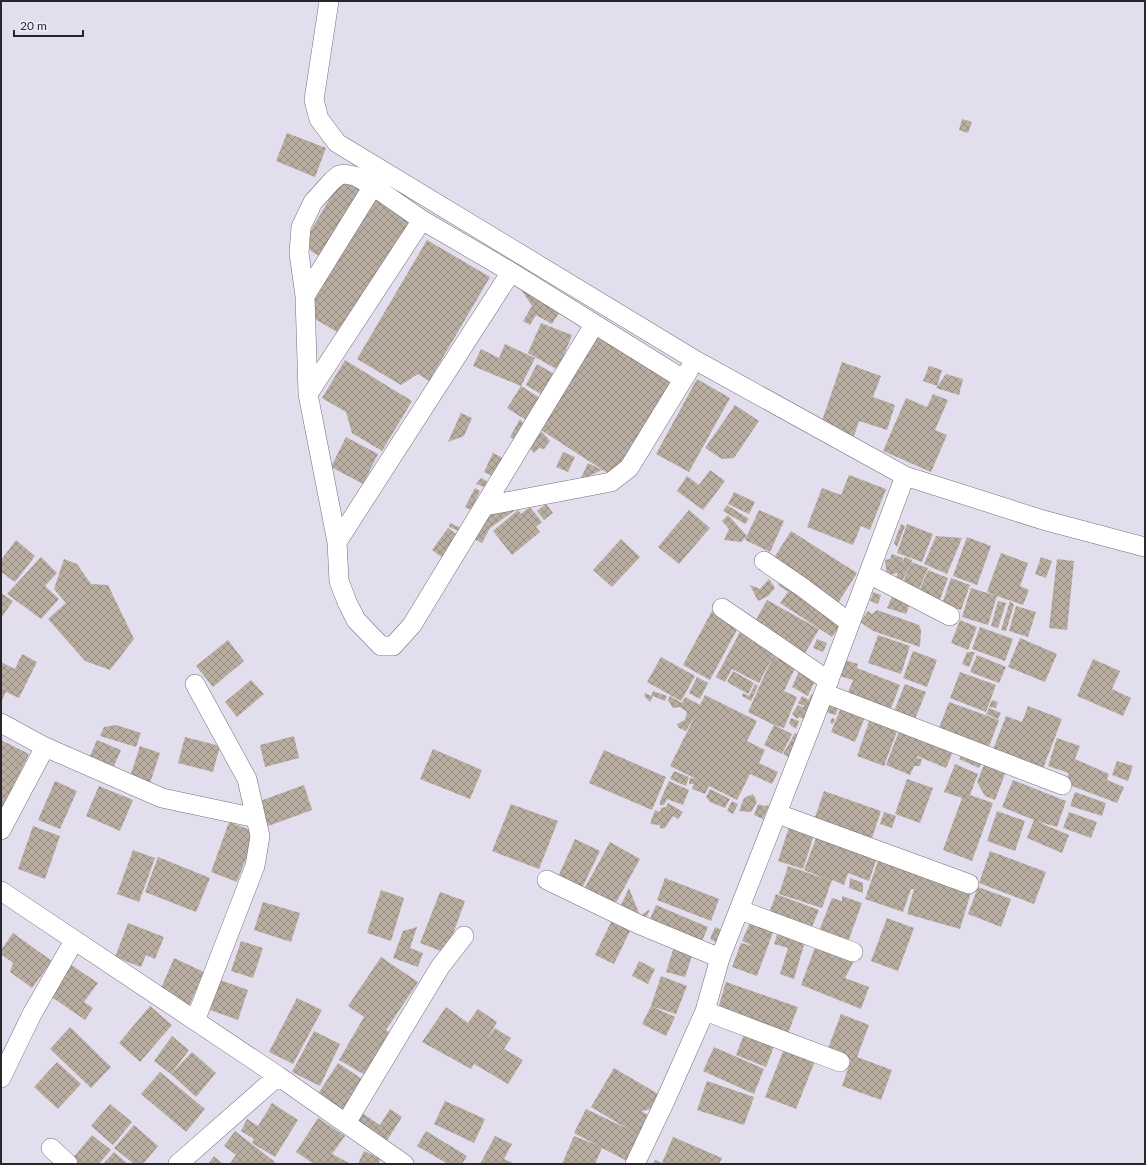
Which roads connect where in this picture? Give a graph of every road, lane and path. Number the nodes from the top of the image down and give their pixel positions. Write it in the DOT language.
graph roads {
  1 [pos="330,1"];
  2 [pos="373,186"];
  3 [pos="422,220"];
  4 [pos="511,272"];
  5 [pos="305,296"];
  6 [pos="594,325"];
  7 [pos="695,360"];
  8 [pos="683,380"];
  9 [pos="308,394"];
  10 [pos="905,476"];
  11 [pos="485,506"];
  12 [pos="337,542"];
  13 [pos="1145,547"];
  14 [pos="764,561"];
  15 [pos="869,574"];
  16 [pos="722,608"];
  17 [pos="950,616"];
  18 [pos="850,623"];
  19 [pos="196,684"];
  20 [pos="826,687"];
  21 [pos="1,723"];
  22 [pos="45,747"];
  23 [pos="1062,785"];
  24 [pos="778,814"];
  25 [pos="256,818"];
  26 [pos="1,830"];
  27 [pos="548,880"];
  28 [pos="969,884"];
  29 [pos="1,891"];
  30 [pos="740,910"];
  31 [pos="464,936"];
  32 [pos="74,941"];
  33 [pos="853,952"];
  34 [pos="720,958"];
  35 [pos="705,1011"];
  36 [pos="194,1021"];
  37 [pos="840,1062"];
  38 [pos="278,1076"];
  39 [pos="1,1078"];
  40 [pos="346,1123"];
  41 [pos="52,1148"];
  42 [pos="393,1161"];
  43 [pos="68,1164"];
  44 [pos="178,1164"];
  45 [pos="635,1164"];
  1 -- 7 [label="street"];
  2 -- 3 [label="street"];
  2 -- 5 [label="street"];
  2 -- 5 [label="street"];
  3 -- 4 [label="street"];
  3 -- 9 [label="street"];
  4 -- 6 [label="street"];
  4 -- 12 [label="street"];
  5 -- 9 [label="street"];
  6 -- 8 [label="street"];
  6 -- 11 [label="street"];
  7 -- 8 [label="street"];
  7 -- 10 [label="street"];
  8 -- 11 [label="street"];
  9 -- 12 [label="street"];
  10 -- 13 [label="street"];
  10 -- 15 [label="street"];
  11 -- 12 [label="street"];
  14 -- 18 [label="street"];
  15 -- 17 [label="street"];
  15 -- 18 [label="street"];
  16 -- 20 [label="street"];
  18 -- 20 [label="street"];
  19 -- 25 [label="street"];
  20 -- 23 [label="street"];
  20 -- 24 [label="street"];
  21 -- 22 [label="street"];
  22 -- 25 [label="street"];
  22 -- 26 [label="street"];
  24 -- 28 [label="street"];
  24 -- 30 [label="street"];
  25 -- 36 [label="street"];
  27 -- 34 [label="street"];
  29 -- 32 [label="street"];
  30 -- 33 [label="street"];
  30 -- 34 [label="street"];
  31 -- 40 [label="street"];
  32 -- 36 [label="street"];
  32 -- 39 [label="street"];
  34 -- 35 [label="street"];
  35 -- 37 [label="street"];
  35 -- 45 [label="street"];
  36 -- 38 [label="street"];
  38 -- 40 [label="street"];
  38 -- 44 [label="street"];
  40 -- 42 [label="street"];
  41 -- 43 [label="street"];
}
